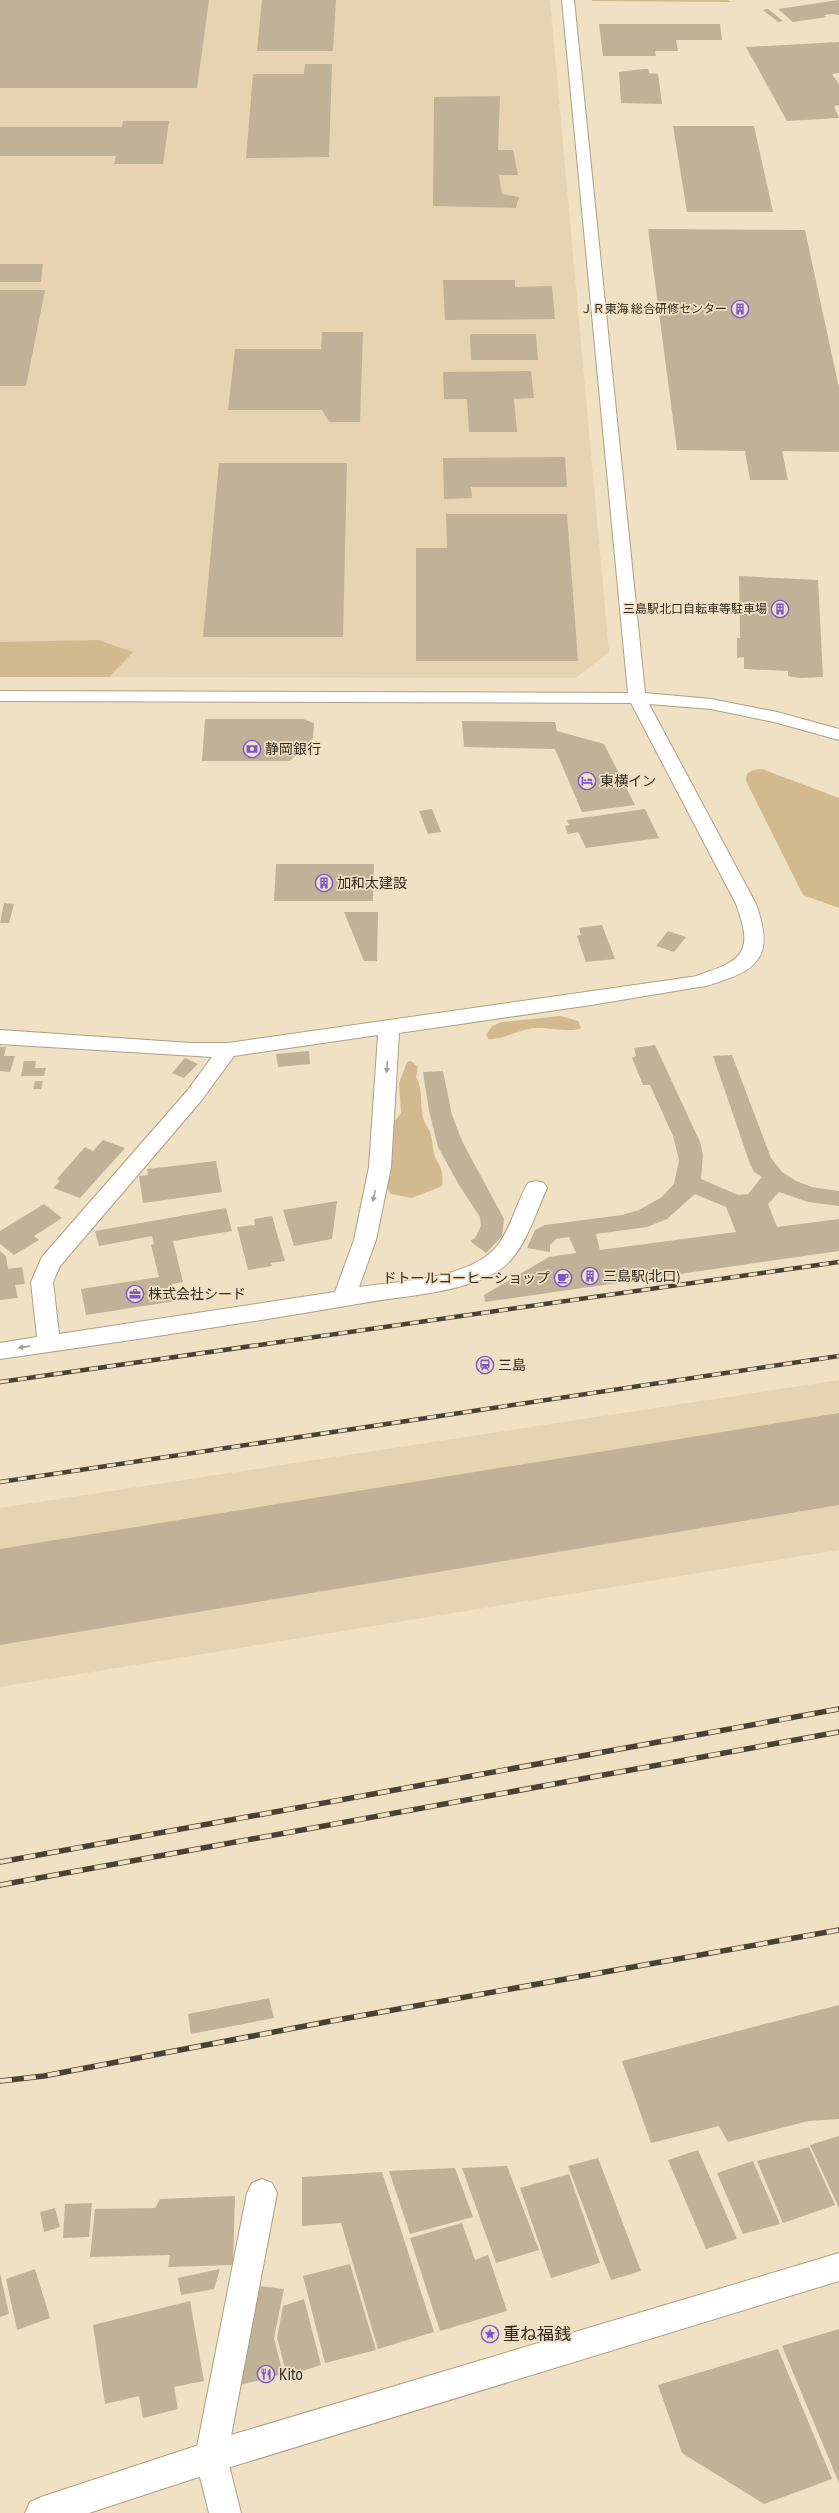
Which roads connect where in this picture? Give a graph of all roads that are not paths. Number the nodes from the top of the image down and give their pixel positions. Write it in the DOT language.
graph roads {
  1 [pos="568,0"];
  2 [pos="0,696"];
  3 [pos="637,698"];
  4 [pos="839,736"];
  5 [pos="389,1028"];
  6 [pos="0,1037"];
  7 [pos="228,1050"];
  8 [pos="536,1188"];
  9 [pos="344,1298"];
  10 [pos="49,1344"];
  11 [pos="0,1350"];
  12 [pos="262,2193"];
  13 [pos="839,2267"];
  14 [pos="211,2457"];
  15 [pos="41,2513"];
  16 [pos="225,2513"];
  1 -- 3 [label="street"];
  2 -- 3 [label="street"];
  3 -- 4 [label="street"];
  3 -- 5 [label="street"];
  5 -- 7 [label="street"];
  5 -- 9 [label="street, one-way"];
  6 -- 7 [label="street"];
  7 -- 10 [label="street"];
  8 -- 9 [label="street"];
  9 -- 10 [label="street"];
  10 -- 11 [label="street, one-way"];
  12 -- 14 [label="street"];
  13 -- 14 [label="street"];
  14 -- 15 [label="street"];
  14 -- 16 [label="street"];
}
